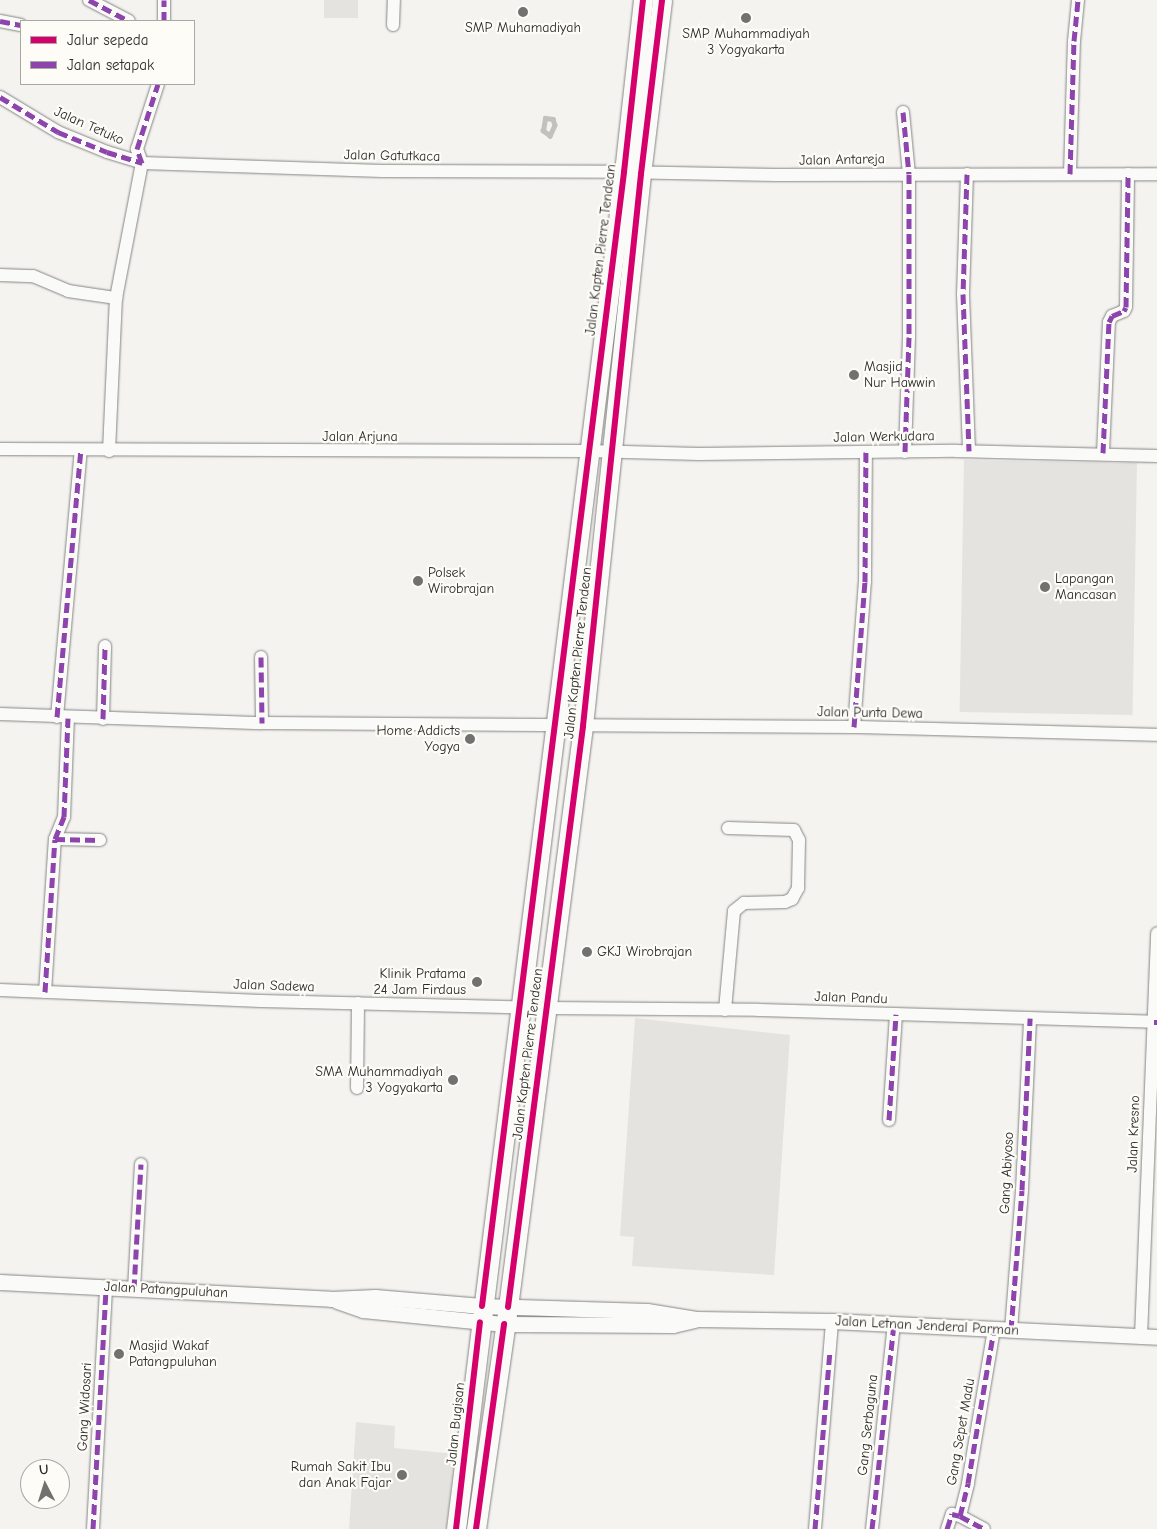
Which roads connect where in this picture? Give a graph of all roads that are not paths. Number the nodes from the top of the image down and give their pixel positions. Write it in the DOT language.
graph roads {
  1 [pos="89,0"];
  2 [pos="164,0"];
  3 [pos="394,0"];
  4 [pos="643,0"];
  5 [pos="662,0"];
  6 [pos="1078,0"];
  7 [pos="127,20"];
  8 [pos="164,20"];
  9 [pos="0,21"];
  10 [pos="20,25"];
  11 [pos="393,25"];
  12 [pos="158,85"];
  13 [pos="0,97"];
  14 [pos="903,112"];
  15 [pos="142,163"];
  16 [pos="632,173"];
  17 [pos="909,174"];
  18 [pos="968,174"];
  19 [pos="1070,174"];
  20 [pos="1128,174"];
  21 [pos="1157,174"];
  22 [pos="0,275"];
  23 [pos="116,298"];
  24 [pos="0,449"];
  25 [pos="81,450"];
  26 [pos="109,451"];
  27 [pos="588,451"];
  28 [pos="969,451"];
  29 [pos="611,452"];
  30 [pos="866,452"];
  31 [pos="905,452"];
  32 [pos="1103,453"];
  33 [pos="1157,456"];
  34 [pos="105,646"];
  35 [pos="262,657"];
  36 [pos="0,714"];
  37 [pos="62,717"];
  38 [pos="103,719"];
  39 [pos="262,724"];
  40 [pos="555,725"];
  41 [pos="583,726"];
  42 [pos="854,727"];
  43 [pos="1157,735"];
  44 [pos="728,828"];
  45 [pos="54,839"];
  46 [pos="100,840"];
  47 [pos="1157,933"];
  48 [pos="0,990"];
  49 [pos="45,992"];
  50 [pos="358,1003"];
  51 [pos="519,1006"];
  52 [pos="547,1008"];
  53 [pos="725,1010"];
  54 [pos="896,1014"];
  55 [pos="1030,1018"];
  56 [pos="1155,1022"];
  57 [pos="357,1088"];
  58 [pos="889,1120"];
  59 [pos="141,1164"];
  60 [pos="0,1282"];
  61 [pos="106,1287"];
  62 [pos="134,1289"];
  63 [pos="481,1314"];
  64 [pos="506,1316"];
  65 [pos="832,1321"];
  66 [pos="894,1324"];
  67 [pos="994,1329"];
  68 [pos="1011,1330"];
  69 [pos="1141,1336"];
  70 [pos="1157,1337"];
  71 [pos="960,1516"];
  72 [pos="93,1529"];
  73 [pos="456,1529"];
  74 [pos="476,1529"];
  75 [pos="815,1529"];
  76 [pos="872,1529"];
  77 [pos="947,1529"];
  78 [pos="984,1529"];
  1 -- 7 [label="street"];
  2 -- 8 [label="street"];
  3 -- 11 [label="street"];
  4 -- 16 [label="main road, Jalan Kapten Pierre Tendean"];
  5 -- 16 [label="main road, Jalan Kapten Pierre Tendean"];
  6 -- 19 [label="street"];
  9 -- 10 [label="street"];
  12 -- 15 [label="street"];
  13 -- 15 [label="street, Jalan Tetuko"];
  14 -- 17 [label="street"];
  15 -- 16 [label="street, Jalan Gatutkaca"];
  15 -- 23 [label="street"];
  16 -- 17 [label="street, Jalan Antareja"];
  16 -- 27 [label="main road, Jalan Kapten Pierre Tendean"];
  16 -- 29 [label="main road, Jalan Kapten Pierre Tendean"];
  17 -- 18 [label="street, Jalan Antareja"];
  17 -- 31 [label="street"];
  18 -- 19 [label="street, Jalan Antareja"];
  18 -- 28 [label="street"];
  19 -- 20 [label="street, Jalan Antareja"];
  20 -- 21 [label="street, Jalan Antareja"];
  20 -- 32 [label="street"];
  22 -- 23 [label="street"];
  23 -- 26 [label="street"];
  24 -- 25 [label="street, Jalan Arjuna"];
  25 -- 26 [label="street, Jalan Arjuna"];
  25 -- 37 [label="street"];
  26 -- 27 [label="street, Jalan Arjuna"];
  27 -- 29 [label="street, Jalan Arjuna"];
  27 -- 40 [label="main road, Jalan Kapten Pierre Tendean"];
  28 -- 31 [label="street, Jalan Werkudara"];
  28 -- 32 [label="street, Jalan Werkudara"];
  29 -- 30 [label="street, Jalan Werkudara"];
  29 -- 41 [label="main road, Jalan Kapten Pierre Tendean"];
  30 -- 31 [label="street, Jalan Werkudara"];
  30 -- 42 [label="street"];
  32 -- 33 [label="street, Jalan Werkudara"];
  34 -- 38 [label="street"];
  35 -- 39 [label="street"];
  36 -- 37 [label="street, Jalan Punta Dewa"];
  37 -- 38 [label="street, Jalan Punta Dewa"];
  37 -- 45 [label="street"];
  38 -- 39 [label="street, Jalan Punta Dewa"];
  39 -- 40 [label="street, Jalan Punta Dewa"];
  40 -- 41 [label="street, Jalan Punta Dewa"];
  40 -- 51 [label="main road, Jalan Kapten Pierre Tendean"];
  41 -- 42 [label="street, Jalan Punta Dewa"];
  41 -- 52 [label="main road, Jalan Kapten Pierre Tendean"];
  42 -- 43 [label="street, Jalan Punta Dewa"];
  44 -- 53 [label="street"];
  45 -- 46 [label="street"];
  45 -- 49 [label="street"];
  47 -- 56 [label="street, Jalan Kresno"];
  48 -- 49 [label="street, Jalan Sadewa"];
  49 -- 50 [label="street, Jalan Sadewa"];
  50 -- 51 [label="street, Jalan Sadewa"];
  50 -- 57 [label="street"];
  51 -- 52 [label="street, Jalan Sadewa"];
  51 -- 63 [label="main road, Jalan Kapten Pierre Tendean"];
  52 -- 53 [label="street, Jalan Pandu"];
  52 -- 64 [label="main road, Jalan Kapten Pierre Tendean"];
  53 -- 54 [label="street, Jalan Pandu"];
  54 -- 55 [label="street, Jalan Pandu"];
  54 -- 58 [label="street"];
  55 -- 56 [label="street, Jalan Pandu"];
  55 -- 68 [label="street, Gang Abiyoso"];
  56 -- 69 [label="street, Jalan Kresno"];
  59 -- 62 [label="street"];
  60 -- 61 [label="street, Jalan Patangpuluhan"];
  61 -- 62 [label="street, Jalan Patangpuluhan"];
  61 -- 72 [label="street, Gang Widosari"];
  62 -- 63 [label="street, Jalan Patangpuluhan"];
  63 -- 64 [label="street, Jalan Letnan Jenderal Parman"];
  63 -- 73 [label="main road, Jalan Bugisan"];
  64 -- 65 [label="street, Jalan Letnan Jenderal Parman"];
  64 -- 74 [label="main road"];
  65 -- 66 [label="street, Jalan Letnan Jenderal Parman"];
  65 -- 75 [label="street"];
  66 -- 67 [label="street, Jalan Letnan Jenderal Parman"];
  66 -- 76 [label="street, Gang Serbaguna"];
  67 -- 68 [label="street, Jalan Letnan Jenderal Parman"];
  67 -- 71 [label="street, Gang Sepet Madu"];
  68 -- 69 [label="street, Jalan Letnan Jenderal Parman"];
  69 -- 70 [label="street, Jalan Letnan Jenderal Parman"];
  71 -- 77 [label="street"];
  71 -- 78 [label="street"];
}
